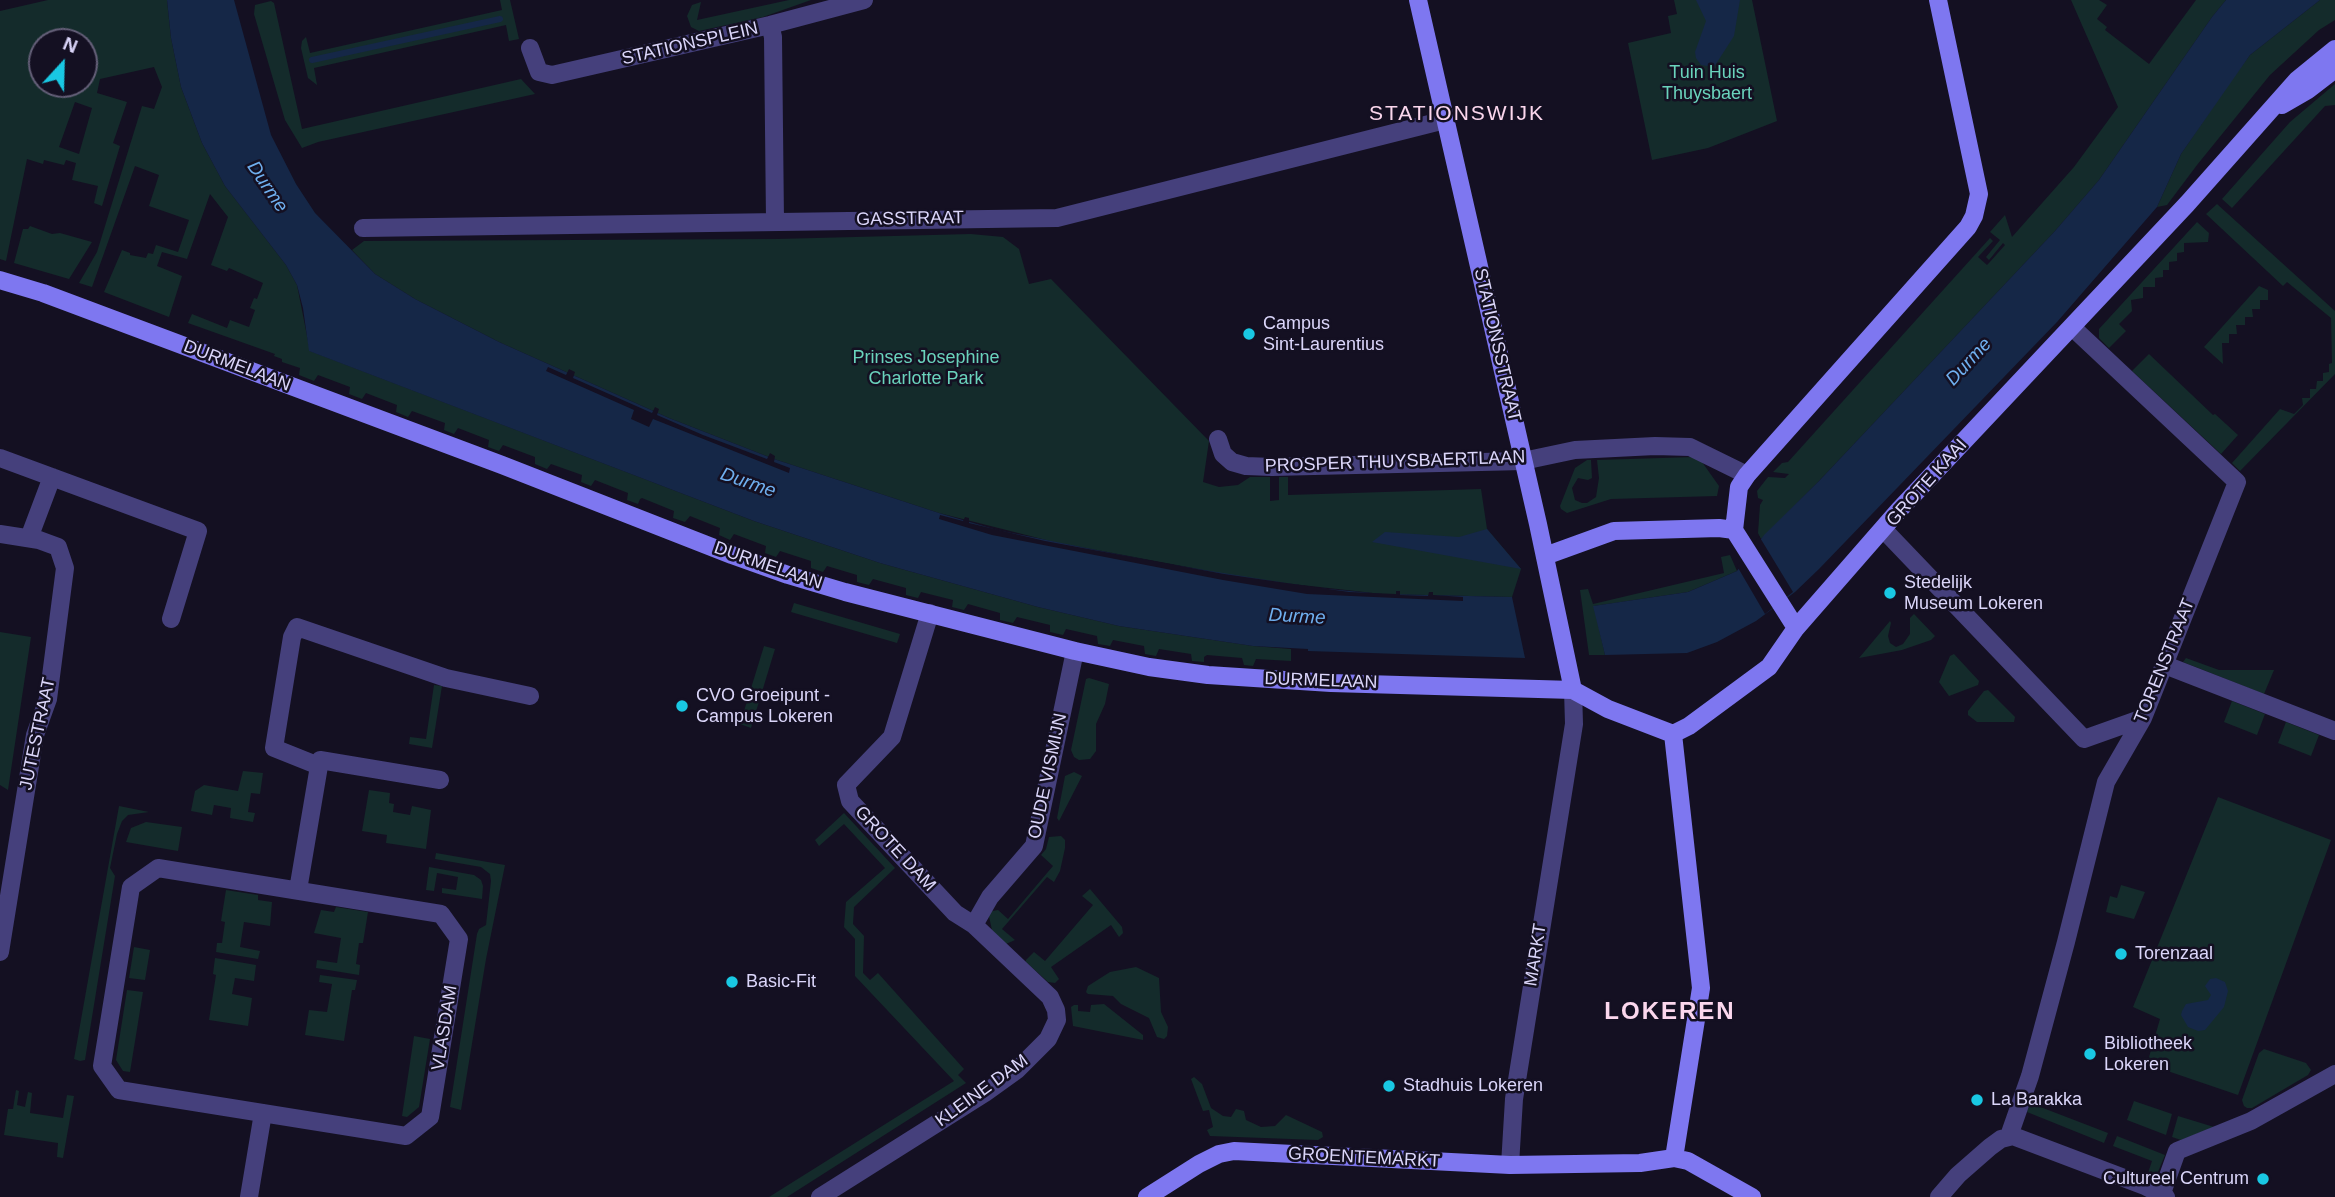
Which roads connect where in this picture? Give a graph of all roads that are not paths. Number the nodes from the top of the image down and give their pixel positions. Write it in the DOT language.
graph roads {
  1 [pos="864,0"];
  2 [pos="1418,0"];
  3 [pos="1938,0"];
  4 [pos="770,25"];
  5 [pos="530,48"];
  6 [pos="2335,49"];
  7 [pos="2335,69"];
  8 [pos="2270,112"];
  9 [pos="1445,120"];
  10 [pos="775,221"];
  11 [pos="363,228"];
  12 [pos="0,280"];
  13 [pos="2072,327"];
  14 [pos="1218,439"];
  15 [pos="0,458"];
  16 [pos="1523,461"];
  17 [pos="1747,475"];
  18 [pos="52,477"];
  19 [pos="1884,530"];
  20 [pos="0,534"];
  21 [pos="29,538"];
  22 [pos="1739,538"];
  23 [pos="1545,555"];
  24 [pos="930,613"];
  25 [pos="171,619"];
  26 [pos="1796,628"];
  27 [pos="1075,651"];
  28 [pos="2165,664"];
  29 [pos="1573,690"];
  30 [pos="530,696"];
  31 [pos="2143,718"];
  32 [pos="2335,730"];
  33 [pos="1673,734"];
  34 [pos="319,766"];
  35 [pos="440,780"];
  36 [pos="298,890"];
  37 [pos="974,925"];
  38 [pos="0,952"];
  39 [pos="2335,1074"];
  40 [pos="262,1113"];
  41 [pos="2009,1136"];
  42 [pos="1674,1158"];
  43 [pos="1510,1165"];
  44 [pos="2164,1195"];
  45 [pos="249,1197"];
  46 [pos="820,1197"];
  47 [pos="1147,1197"];
  48 [pos="1752,1197"];
  49 [pos="1939,1197"];
  1 -- 4 [label="street, STATIONSPLEIN"];
  2 -- 9 [label="street, STATIONSSTRAAT"];
  3 -- 17 [label="street"];
  4 -- 5 [label="street, STATIONSPLEIN"];
  4 -- 10 [label="street"];
  6 -- 8 [label="street"];
  7 -- 8 [label="street"];
  8 -- 13 [label="street, GROTE KAAI"];
  9 -- 10 [label="street, GASSTRAAT"];
  9 -- 16 [label="street, STATIONSSTRAAT"];
  10 -- 11 [label="street, GASSTRAAT"];
  12 -- 24 [label="street, DURMELAAN"];
  13 -- 19 [label="street, GROTE KAAI"];
  13 -- 28 [label="street, TORENSTRAAT"];
  14 -- 16 [label="street, PROSPER THUYSBAERTLAAN"];
  15 -- 18 [label="street"];
  16 -- 17 [label="street, PROSPER THUYSBAERTLAAN"];
  16 -- 23 [label="street, STATIONSSTRAAT"];
  17 -- 22 [label="street"];
  18 -- 21 [label="street"];
  18 -- 25 [label="street"];
  19 -- 26 [label="street, GROTE KAAI"];
  19 -- 31 [label="street"];
  20 -- 21 [label="street, JUTESTRAAT"];
  21 -- 38 [label="street, JUTESTRAAT"];
  22 -- 23 [label="street"];
  22 -- 26 [label="street"];
  23 -- 29 [label="street, STATIONSSTRAAT"];
  24 -- 27 [label="street, DURMELAAN"];
  24 -- 37 [label="street, GROTE DAM"];
  26 -- 33 [label="street"];
  27 -- 29 [label="street, DURMELAAN"];
  27 -- 37 [label="street, OUDE VISMIJN"];
  28 -- 31 [label="street, TORENSTRAAT"];
  28 -- 32 [label="street"];
  29 -- 33 [label="street"];
  29 -- 43 [label="street, MARKT"];
  30 -- 34 [label="street"];
  31 -- 41 [label="street, TORENSTRAAT"];
  33 -- 42 [label="street"];
  34 -- 35 [label="street"];
  34 -- 36 [label="street"];
  36 -- 40 [label="street, VLASDAM"];
  36 -- 40 [label="street, VLASDAM"];
  37 -- 46 [label="street, KLEINE DAM"];
  39 -- 44 [label="street"];
  40 -- 45 [label="street"];
  41 -- 44 [label="street"];
  41 -- 49 [label="street"];
  42 -- 43 [label="street"];
  42 -- 48 [label="street"];
  43 -- 47 [label="street, GROENTEMARKT"];
}
